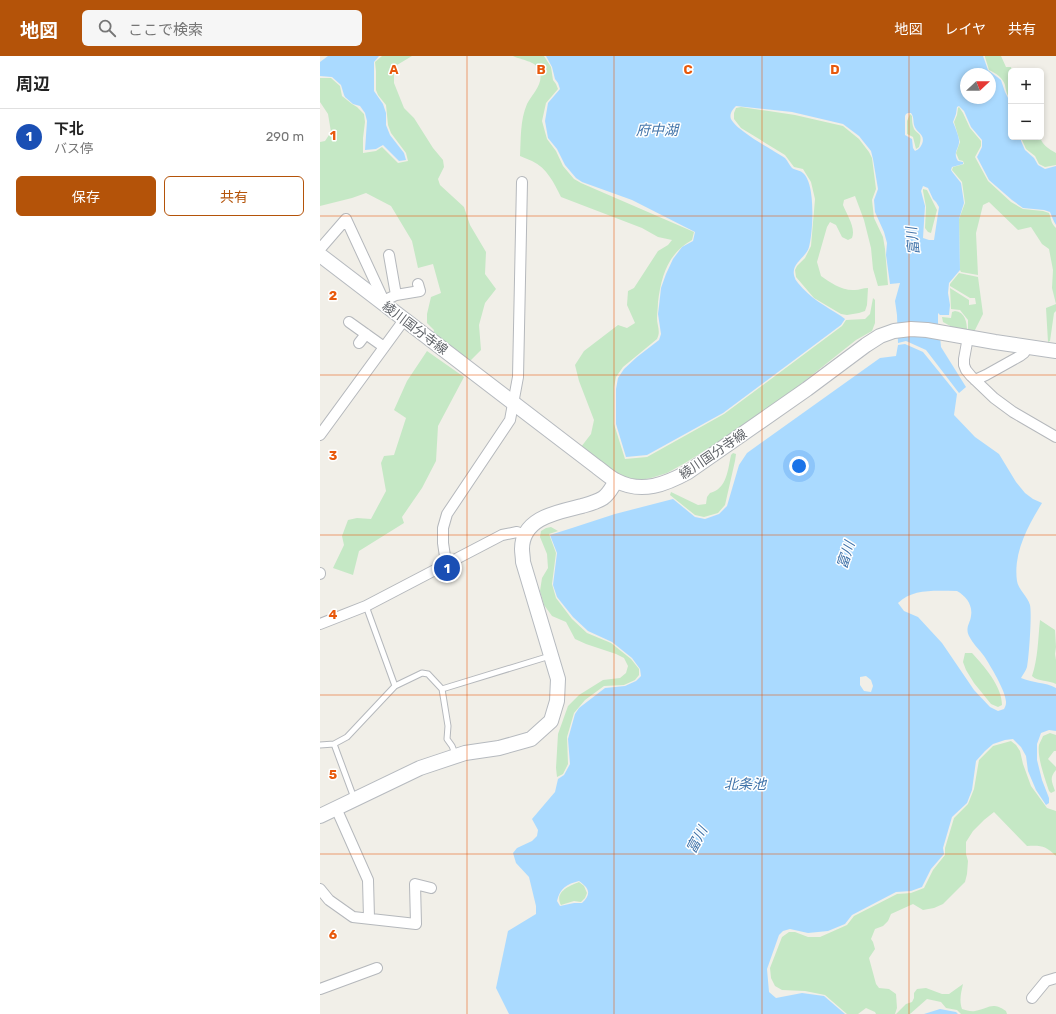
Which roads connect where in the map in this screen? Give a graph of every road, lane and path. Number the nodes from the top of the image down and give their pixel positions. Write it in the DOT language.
graph roads {
  1 [pos="522,182"];
  2 [pos="320,249"];
  3 [pos="320,255"];
  4 [pos="389,255"];
  5 [pos="418,284"];
  6 [pos="396,295"];
  7 [pos="382,301"];
  8 [pos="404,320"];
  9 [pos="350,322"];
  10 [pos="366,334"];
  11 [pos="968,337"];
  12 [pos="359,343"];
  13 [pos="384,347"];
  14 [pos="1028,348"];
  15 [pos="1056,351"];
  16 [pos="975,380"];
  17 [pos="513,403"];
  18 [pos="320,435"];
  19 [pos="1056,436"];
  20 [pos="616,481"];
  21 [pos="525,535"];
  22 [pos="446,563"];
  23 [pos="366,606"];
  24 [pos="320,624"];
  25 [pos="552,656"];
  26 [pos="395,686"];
  27 [pos="442,689"];
  28 [pos="334,744"];
  29 [pos="320,745"];
  30 [pos="456,756"];
  31 [pos="355,799"];
  32 [pos="336,808"];
  33 [pos="320,816"];
  34 [pos="431,888"];
  35 [pos="320,889"];
  36 [pos="369,918"];
  37 [pos="377,968"];
  38 [pos="1056,978"];
  39 [pos="320,989"];
  40 [pos="1032,998"];
  1 -- 17 [label="street"];
  2 -- 7 [label="street"];
  3 -- 7 [label="main road, 綾川国分寺線"];
  4 -- 6 [label="street"];
  5 -- 6 [label="street"];
  6 -- 7 [label="street"];
  7 -- 8 [label="main road, 綾川国分寺線"];
  8 -- 13 [label="street"];
  8 -- 17 [label="main road, 綾川国分寺線"];
  9 -- 10 [label="street"];
  10 -- 12 [label="street"];
  10 -- 13 [label="street"];
  11 -- 14 [label="main road, 綾川国分寺線"];
  11 -- 16 [label="street"];
  11 -- 20 [label="main road, 綾川国分寺線"];
  13 -- 18 [label="street"];
  14 -- 15 [label="main road, 綾川国分寺線"];
  14 -- 16 [label="street"];
  16 -- 19 [label="street"];
  17 -- 20 [label="main road, 綾川国分寺線"];
  17 -- 22 [label="street"];
  20 -- 21 [label="main road"];
  21 -- 22 [label="street"];
  21 -- 25 [label="main road"];
  22 -- 23 [label="street"];
  23 -- 24 [label="street"];
  23 -- 26 [label="lane"];
  25 -- 27 [label="lane"];
  25 -- 30 [label="main road"];
  26 -- 27 [label="lane"];
  26 -- 28 [label="lane"];
  27 -- 30 [label="lane"];
  28 -- 29 [label="lane"];
  28 -- 31 [label="lane"];
  30 -- 31 [label="main road"];
  31 -- 32 [label="main road"];
  32 -- 33 [label="main road"];
  32 -- 36 [label="street"];
  34 -- 36 [label="street"];
  35 -- 36 [label="street"];
  37 -- 39 [label="street"];
  38 -- 40 [label="street"];
}
